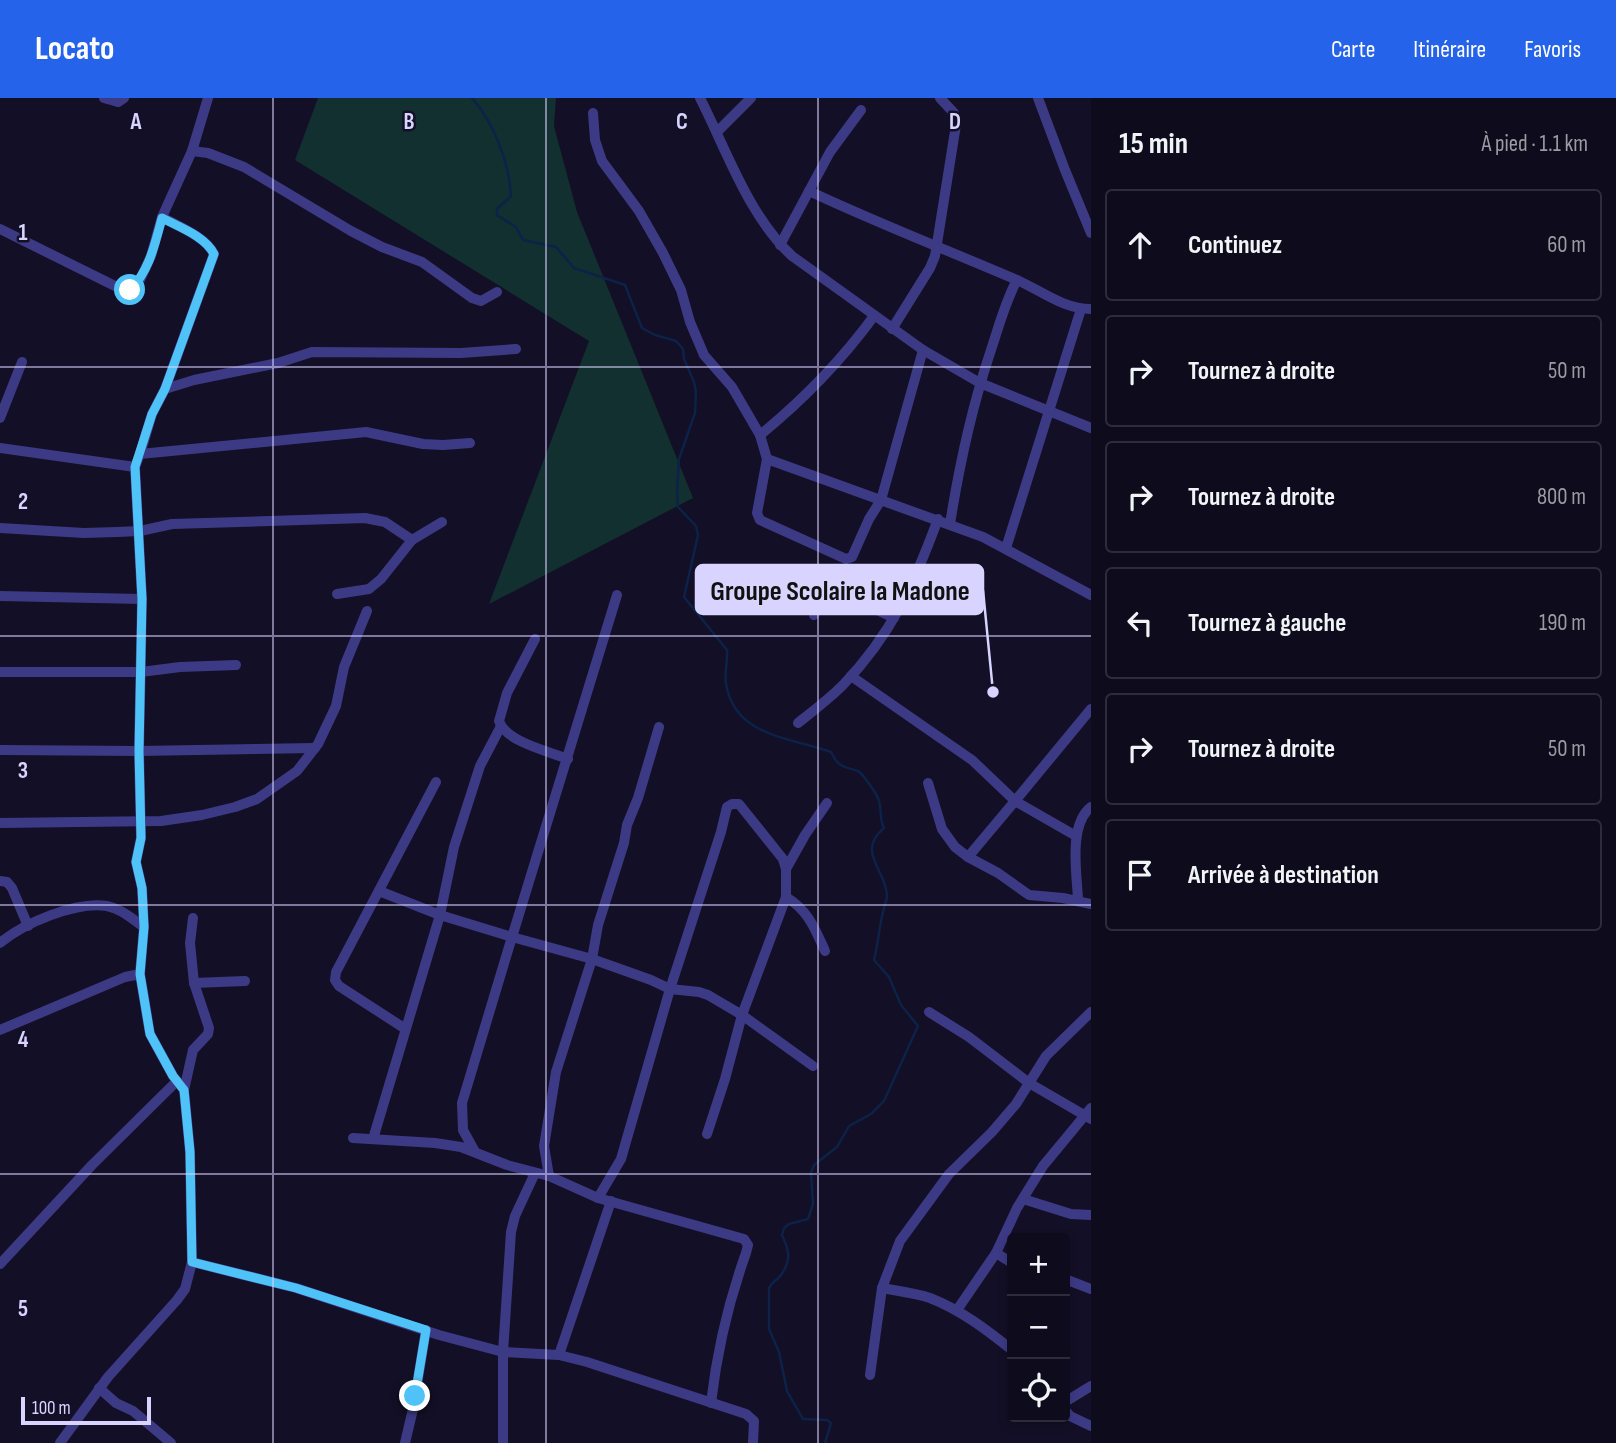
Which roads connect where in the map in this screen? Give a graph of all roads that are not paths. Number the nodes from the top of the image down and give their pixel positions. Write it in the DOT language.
graph roads {
  1 [pos="104,98"];
  2 [pos="124,98"];
  3 [pos="208,98"];
  4 [pos="700,98"];
  5 [pos="751,98"];
  6 [pos="940,98"];
  7 [pos="1038,98"];
  8 [pos="860,110"];
  9 [pos="593,113"];
  10 [pos="717,132"];
  11 [pos="192,151"];
  12 [pos="808,191"];
  13 [pos="162,218"];
  14 [pos="0,229"];
  15 [pos="1091,233"];
  16 [pos="780,245"];
  17 [pos="937,246"];
  18 [pos="1017,280"];
  19 [pos="497,292"];
  20 [pos="1086,309"];
  21 [pos="874,316"];
  22 [pos="892,329"];
  23 [pos="516,349"];
  24 [pos="923,351"];
  25 [pos="22,362"];
  26 [pos="980,383"];
  27 [pos="165,389"];
  28 [pos="1048,411"];
  29 [pos="0,418"];
  30 [pos="1091,428"];
  31 [pos="760,435"];
  32 [pos="470,443"];
  33 [pos="0,448"];
  34 [pos="140,454"];
  35 [pos="767,459"];
  36 [pos="135,467"];
  37 [pos="881,499"];
  38 [pos="939,519"];
  39 [pos="442,522"];
  40 [pos="950,524"];
  41 [pos="0,528"];
  42 [pos="140,531"];
  43 [pos="412,540"];
  44 [pos="1006,548"];
  45 [pos="337,594"];
  46 [pos="617,595"];
  47 [pos="1091,595"];
  48 [pos="0,596"];
  49 [pos="142,599"];
  50 [pos="367,611"];
  51 [pos="814,615"];
  52 [pos="894,618"];
  53 [pos="535,639"];
  54 [pos="236,665"];
  55 [pos="0,672"];
  56 [pos="141,672"];
  57 [pos="851,676"];
  58 [pos="1091,709"];
  59 [pos="798,723"];
  60 [pos="501,726"];
  61 [pos="660,727"];
  62 [pos="315,748"];
  63 [pos="0,750"];
  64 [pos="139,751"];
  65 [pos="568,759"];
  66 [pos="436,782"];
  67 [pos="928,783"];
  68 [pos="1015,801"];
  69 [pos="827,803"];
  70 [pos="1091,807"];
  71 [pos="141,822"];
  72 [pos="0,823"];
  73 [pos="1076,836"];
  74 [pos="968,857"];
  75 [pos="786,869"];
  76 [pos="0,881"];
  77 [pos="379,891"];
  78 [pos="786,897"];
  79 [pos="1078,900"];
  80 [pos="1091,904"];
  81 [pos="440,915"];
  82 [pos="193,918"];
  83 [pos="28,926"];
  84 [pos="144,927"];
  85 [pos="512,936"];
  86 [pos="0,943"];
  87 [pos="825,951"];
  88 [pos="592,959"];
  89 [pos="140,974"];
  90 [pos="245,981"];
  91 [pos="194,982"];
  92 [pos="670,989"];
  93 [pos="929,1012"];
  94 [pos="1091,1012"];
  95 [pos="742,1014"];
  96 [pos="404,1028"];
  97 [pos="0,1030"];
  98 [pos="813,1066"];
  99 [pos="177,1081"];
  100 [pos="1029,1083"];
  101 [pos="184,1090"];
  102 [pos="1089,1114"];
  103 [pos="707,1134"];
  104 [pos="353,1138"];
  105 [pos="373,1139"];
  106 [pos="475,1152"];
  107 [pos="534,1173"];
  108 [pos="549,1176"];
  109 [pos="598,1198"];
  110 [pos="1023,1199"];
  111 [pos="611,1201"];
  112 [pos="1091,1215"];
  113 [pos="996,1253"];
  114 [pos="1007,1260"];
  115 [pos="192,1262"];
  116 [pos="0,1264"];
  117 [pos="1070,1281"];
  118 [pos="882,1288"];
  119 [pos="1091,1289"];
  120 [pos="957,1310"];
  121 [pos="426,1330"];
  122 [pos="1007,1346"];
  123 [pos="503,1352"];
  124 [pos="559,1355"];
  125 [pos="870,1375"];
  126 [pos="1091,1386"];
  127 [pos="99,1388"];
  128 [pos="1070,1399"];
  129 [pos="712,1404"];
  130 [pos="1070,1416"];
  131 [pos="1091,1426"];
  132 [pos="60,1443"];
  133 [pos="171,1443"];
  134 [pos="405,1443"];
  135 [pos="503,1443"];
  136 [pos="753,1443"];
  1 -- 2 [label="street"];
  3 -- 11 [label="street"];
  4 -- 10 [label="street"];
  5 -- 10 [label="street"];
  6 -- 17 [label="street"];
  7 -- 15 [label="street"];
  8 -- 12 [label="street"];
  9 -- 31 [label="street"];
  10 -- 16 [label="street"];
  11 -- 13 [label="street"];
  11 -- 19 [label="street"];
  12 -- 16 [label="street"];
  12 -- 17 [label="street"];
  13 -- 14 [label="street"];
  13 -- 27 [label="street"];
  16 -- 21 [label="street"];
  17 -- 18 [label="street"];
  17 -- 22 [label="street"];
  18 -- 20 [label="street"];
  18 -- 26 [label="street"];
  20 -- 28 [label="street"];
  21 -- 22 [label="street"];
  21 -- 31 [label="street"];
  22 -- 24 [label="street"];
  23 -- 27 [label="street"];
  24 -- 26 [label="street"];
  24 -- 37 [label="street"];
  25 -- 29 [label="street"];
  26 -- 28 [label="street"];
  26 -- 40 [label="street"];
  27 -- 34 [label="street"];
  28 -- 30 [label="street"];
  28 -- 44 [label="street"];
  31 -- 35 [label="street"];
  32 -- 34 [label="street"];
  33 -- 36 [label="street"];
  34 -- 36 [label="street"];
  35 -- 37 [label="street"];
  35 -- 37 [label="street"];
  36 -- 42 [label="street"];
  37 -- 38 [label="street"];
  38 -- 40 [label="street"];
  38 -- 52 [label="street"];
  39 -- 43 [label="street"];
  40 -- 44 [label="street"];
  41 -- 42 [label="street"];
  42 -- 43 [label="street"];
  42 -- 49 [label="street"];
  43 -- 45 [label="street"];
  44 -- 47 [label="street"];
  46 -- 65 [label="street"];
  48 -- 49 [label="street"];
  49 -- 56 [label="street"];
  50 -- 62 [label="street"];
  51 -- 52 [label="street"];
  52 -- 57 [label="street"];
  53 -- 60 [label="street"];
  54 -- 56 [label="street"];
  55 -- 56 [label="street"];
  56 -- 64 [label="street"];
  57 -- 59 [label="street"];
  57 -- 68 [label="street"];
  58 -- 68 [label="street"];
  60 -- 65 [label="street"];
  60 -- 81 [label="street"];
  61 -- 88 [label="street"];
  62 -- 64 [label="street"];
  62 -- 71 [label="street"];
  63 -- 64 [label="street"];
  64 -- 71 [label="street"];
  65 -- 85 [label="street"];
  66 -- 77 [label="street"];
  67 -- 74 [label="street"];
  68 -- 73 [label="street"];
  68 -- 74 [label="street"];
  69 -- 75 [label="street"];
  70 -- 73 [label="street"];
  71 -- 72 [label="street"];
  71 -- 84 [label="street"];
  73 -- 79 [label="street"];
  74 -- 79 [label="street"];
  75 -- 78 [label="street"];
  75 -- 92 [label="street"];
  76 -- 83 [label="street"];
  77 -- 81 [label="street"];
  77 -- 96 [label="street"];
  78 -- 87 [label="street"];
  78 -- 95 [label="street"];
  79 -- 80 [label="street"];
  81 -- 85 [label="street"];
  81 -- 96 [label="street"];
  82 -- 91 [label="street"];
  83 -- 84 [label="street"];
  83 -- 86 [label="street"];
  84 -- 89 [label="street"];
  85 -- 88 [label="street"];
  85 -- 106 [label="street"];
  88 -- 92 [label="street"];
  88 -- 108 [label="street"];
  89 -- 97 [label="street"];
  89 -- 99 [label="street"];
  90 -- 91 [label="street"];
  91 -- 101 [label="street"];
  92 -- 95 [label="street"];
  92 -- 109 [label="street"];
  93 -- 100 [label="street"];
  94 -- 100 [label="street"];
  95 -- 98 [label="street"];
  95 -- 103 [label="street"];
  96 -- 105 [label="street"];
  99 -- 101 [label="street"];
  99 -- 116 [label="street"];
  100 -- 102 [label="street"];
  100 -- 118 [label="street"];
  101 -- 115 [label="street"];
  102 -- 110 [label="street"];
  104 -- 105 [label="street"];
  105 -- 106 [label="street"];
  106 -- 107 [label="street"];
  107 -- 108 [label="street"];
  107 -- 123 [label="street"];
  108 -- 109 [label="street"];
  109 -- 111 [label="street"];
  110 -- 112 [label="street"];
  110 -- 113 [label="street"];
  111 -- 124 [label="street"];
  111 -- 129 [label="street"];
  113 -- 114 [label="street"];
  113 -- 120 [label="street"];
  115 -- 121 [label="street"];
  115 -- 127 [label="street"];
  117 -- 119 [label="street"];
  118 -- 120 [label="street"];
  118 -- 125 [label="street"];
  120 -- 122 [label="street"];
  121 -- 123 [label="street"];
  121 -- 134 [label="street"];
  123 -- 124 [label="street"];
  123 -- 135 [label="street"];
  124 -- 129 [label="street"];
  126 -- 128 [label="street"];
  127 -- 132 [label="street"];
  127 -- 133 [label="street"];
  129 -- 136 [label="street"];
  130 -- 131 [label="street"];
}
